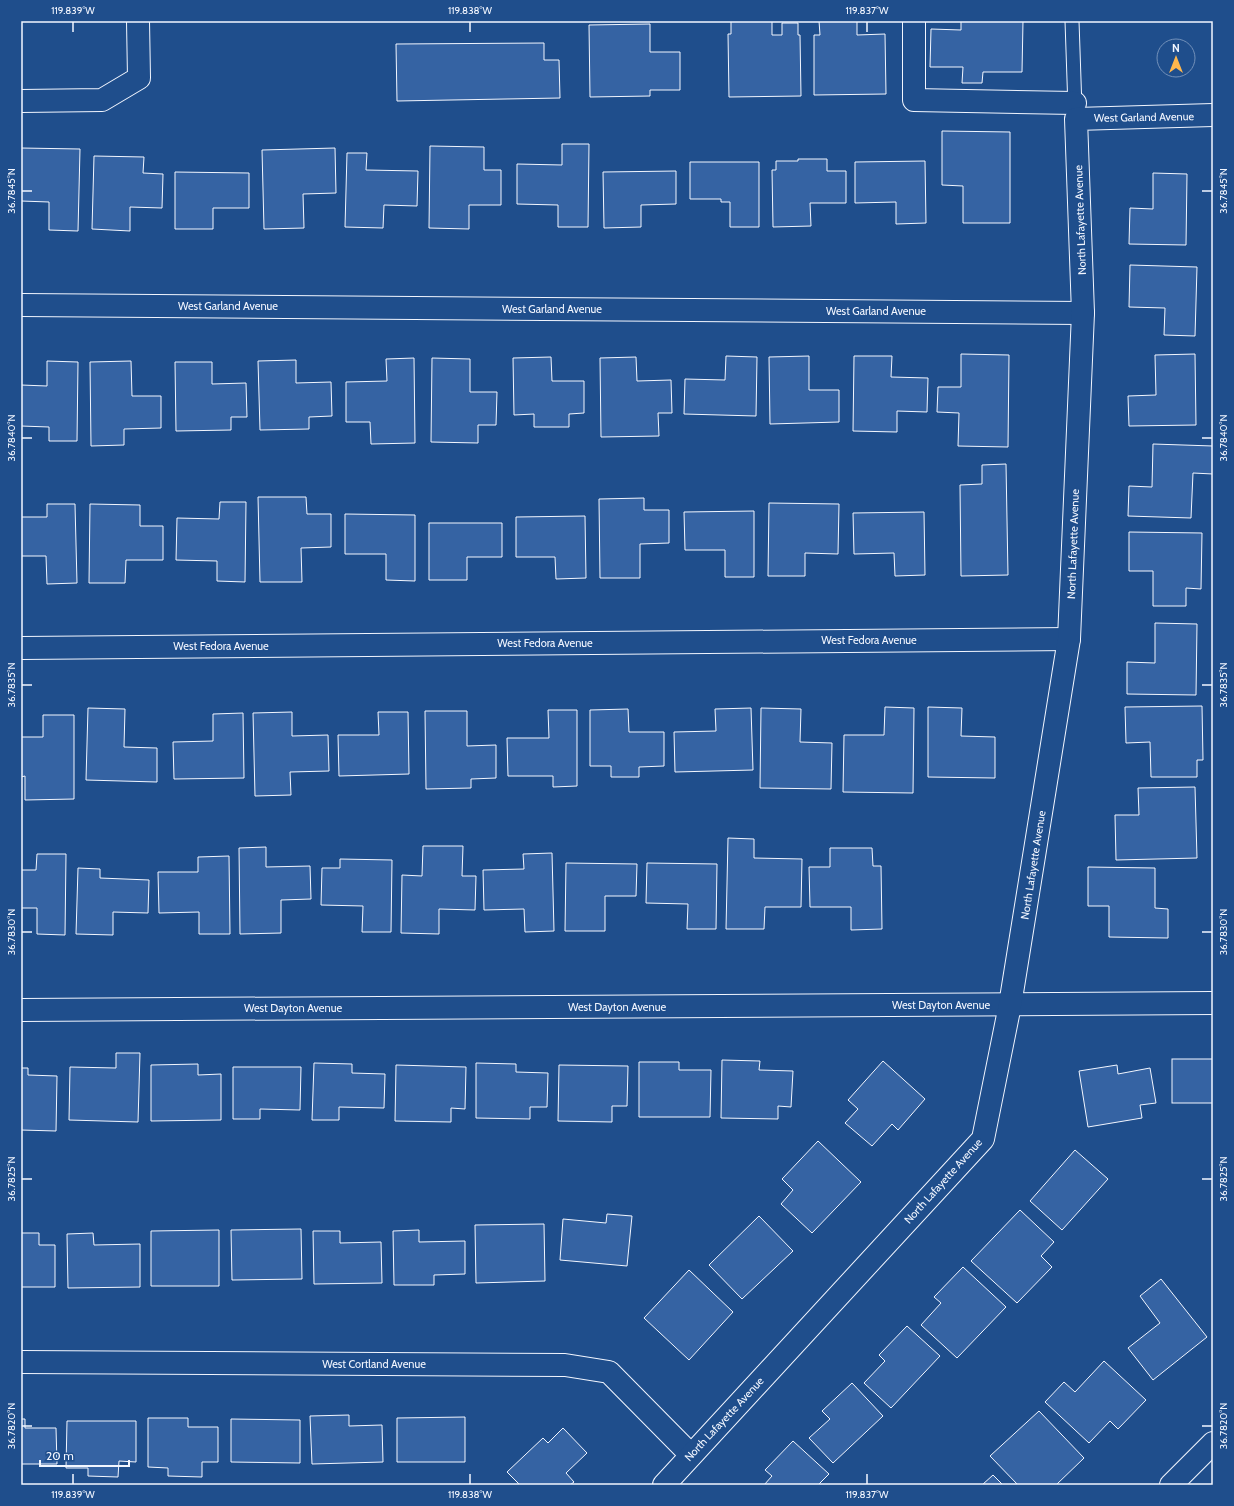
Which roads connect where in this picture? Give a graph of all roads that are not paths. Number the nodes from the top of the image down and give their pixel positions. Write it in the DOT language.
graph roads {
  1 [pos="138,21"];
  2 [pos="914,21"];
  3 [pos="1072,21"];
  4 [pos="21,101"];
  5 [pos="1075,111"];
  6 [pos="1213,115"];
  7 [pos="21,305"];
  8 [pos="1083,313"];
  9 [pos="1070,639"];
  10 [pos="21,648"];
  11 [pos="1213,1003"];
  12 [pos="1010,1005"];
  13 [pos="21,1010"];
  14 [pos="21,1362"];
  15 [pos="1213,1443"];
  16 [pos="691,1455"];
  17 [pos="664,1485"];
  18 [pos="1171,1485"];
  1 -- 4 [label="street"];
  2 -- 5 [label="street, West Garland Avenue"];
  3 -- 5 [label="lane"];
  5 -- 6 [label="street, West Garland Avenue"];
  5 -- 8 [label="street, North Lafayette Avenue"];
  7 -- 8 [label="street, West Garland Avenue"];
  8 -- 9 [label="street, North Lafayette Avenue"];
  9 -- 10 [label="street, West Fedora Avenue"];
  9 -- 12 [label="street, North Lafayette Avenue"];
  11 -- 12 [label="street, West Dayton Avenue"];
  12 -- 13 [label="street, West Dayton Avenue"];
  12 -- 16 [label="street, North Lafayette Avenue"];
  14 -- 16 [label="street, West Cortland Avenue"];
  15 -- 18 [label="street"];
  16 -- 17 [label="street, North Lafayette Avenue"];
}
